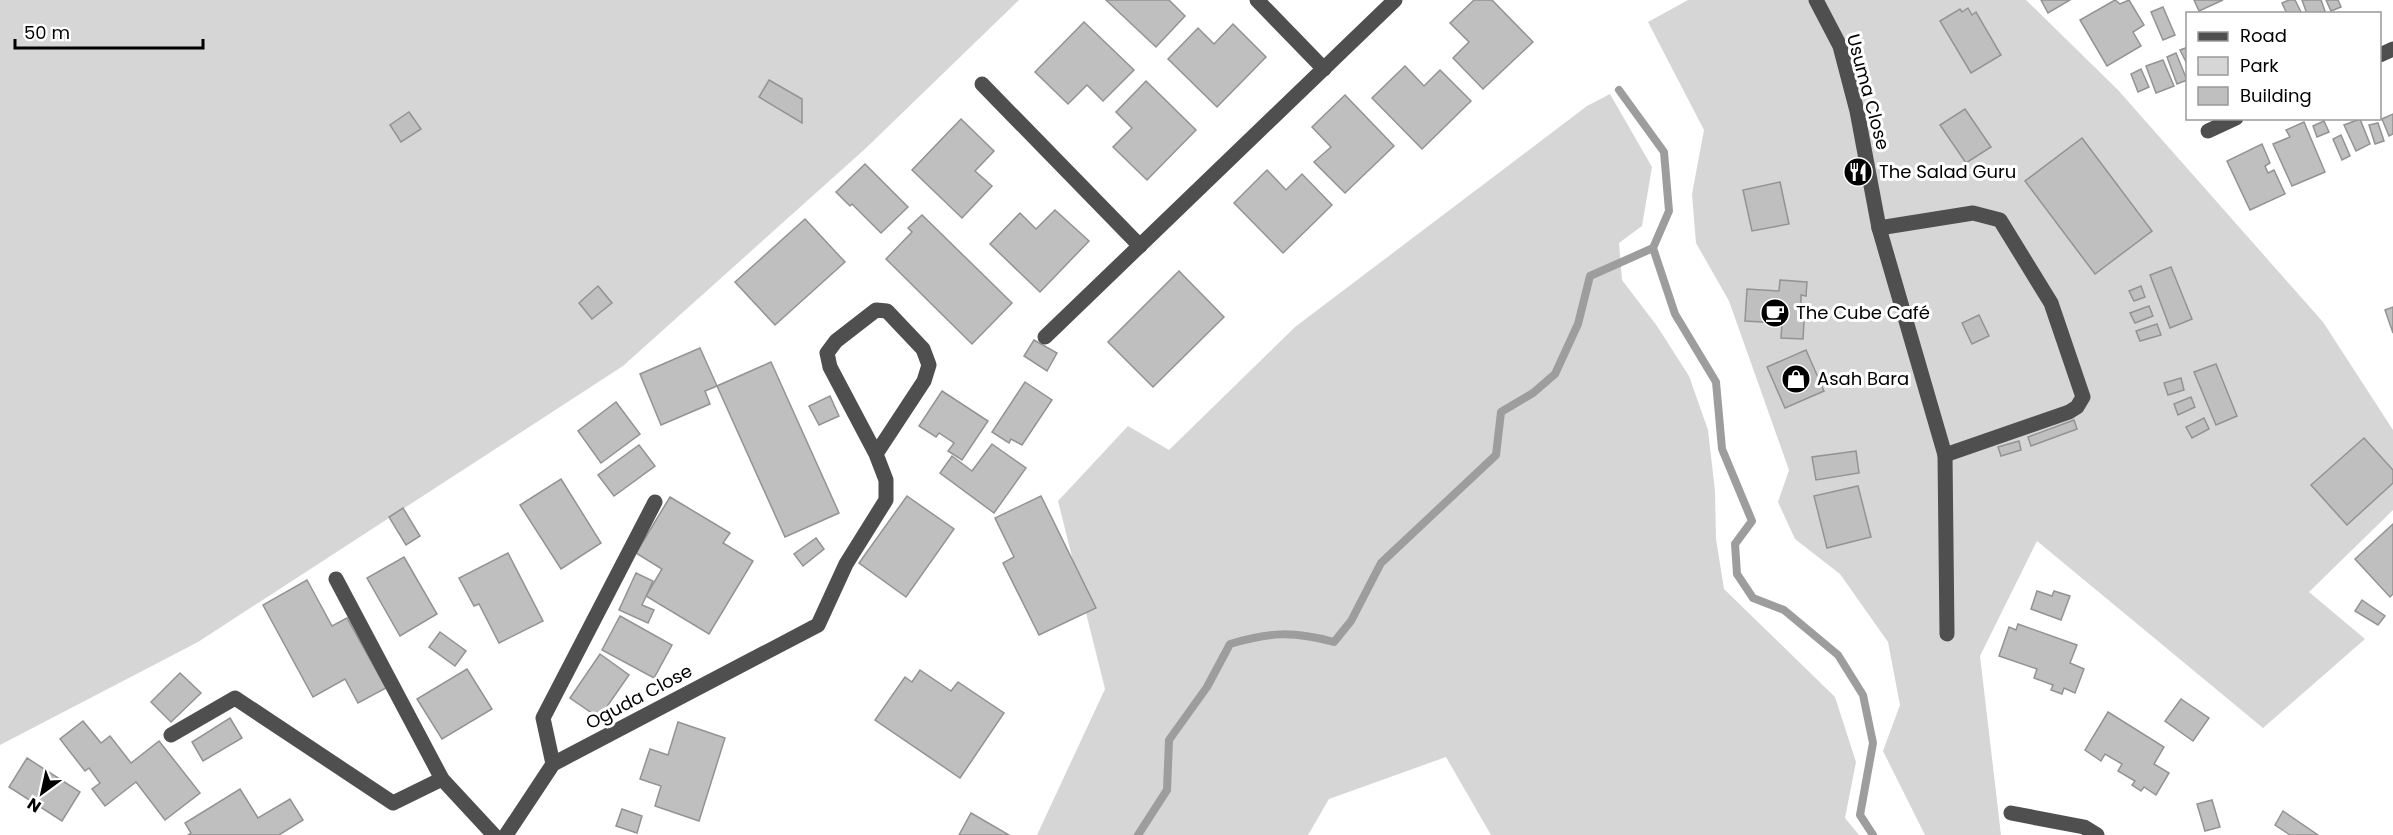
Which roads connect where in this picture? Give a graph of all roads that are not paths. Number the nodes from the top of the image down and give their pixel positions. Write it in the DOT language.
graph roads {
  1 [pos="1257,0"];
  2 [pos="1395,0"];
  3 [pos="1816,0"];
  4 [pos="1324,69"];
  5 [pos="982,84"];
  6 [pos="2232,120"];
  7 [pos="2208,131"];
  8 [pos="1879,228"];
  9 [pos="1140,246"];
  10 [pos="1045,337"];
  11 [pos="876,454"];
  12 [pos="1945,455"];
  13 [pos="655,502"];
  14 [pos="336,579"];
  15 [pos="1947,634"];
  16 [pos="171,735"];
  17 [pos="553,764"];
  18 [pos="442,779"];
  19 [pos="2011,813"];
  20 [pos="494,835"];
  21 [pos="506,835"];
  22 [pos="2097,835"];
  1 -- 4 [label="street"];
  2 -- 4 [label="street"];
  3 -- 8 [label="street, Usuma Close"];
  4 -- 9 [label="street"];
  5 -- 9 [label="street"];
  6 -- 7 [label="street"];
  8 -- 12 [label="street, Usuma Close"];
  8 -- 12 [label="street"];
  9 -- 10 [label="street"];
  11 -- 11 [label="street"];
  11 -- 17 [label="street, Oguda Close"];
  12 -- 15 [label="street, Usuma Close"];
  13 -- 17 [label="street"];
  14 -- 18 [label="street"];
  16 -- 18 [label="street"];
  17 -- 21 [label="street, Oguda Close"];
  18 -- 20 [label="street"];
  19 -- 22 [label="street"];
}
